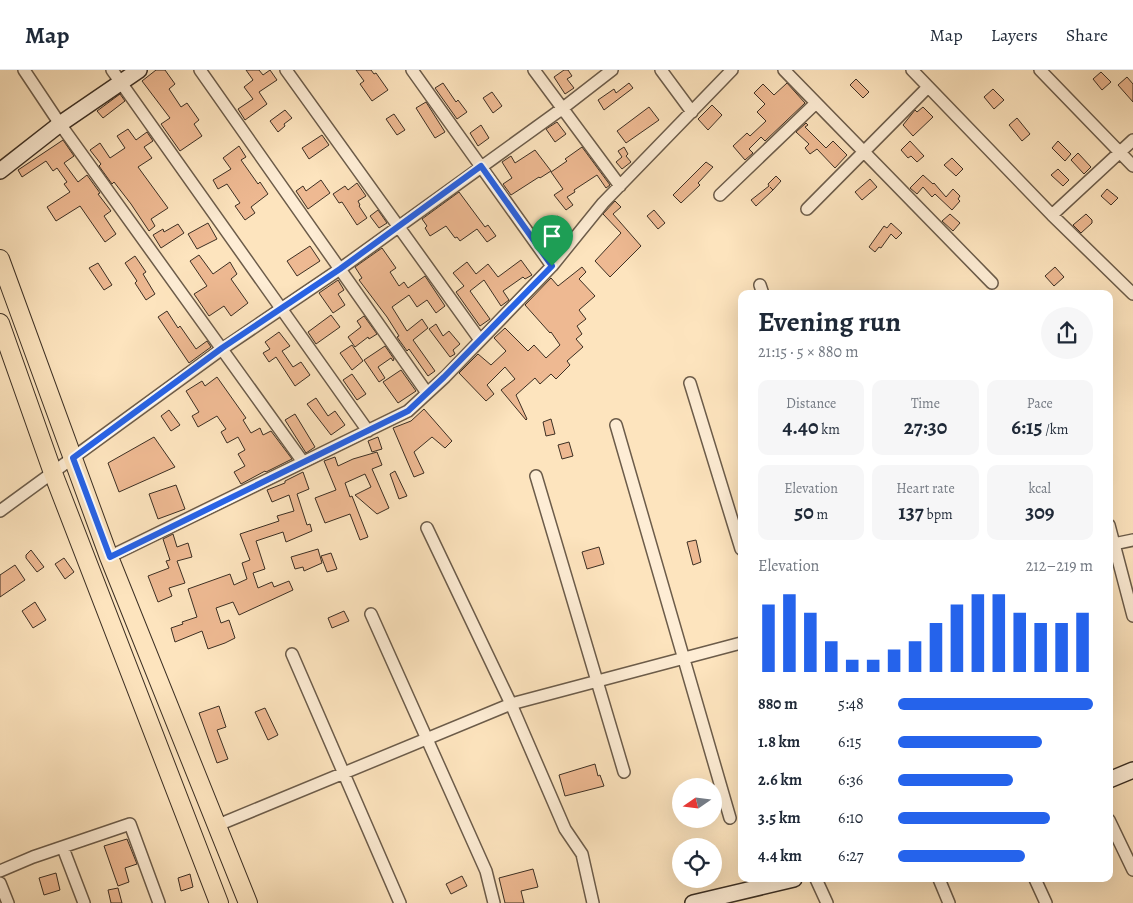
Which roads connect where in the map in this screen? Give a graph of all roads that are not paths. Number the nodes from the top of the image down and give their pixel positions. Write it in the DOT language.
graph roads {
  1 [pos="24,70"];
  2 [pos="139,70"];
  3 [pos="200,70"];
  4 [pos="286,70"];
  5 [pos="412,70"];
  6 [pos="534,70"];
  7 [pos="612,70"];
  8 [pos="661,70"];
  9 [pos="732,70"];
  10 [pos="784,70"];
  11 [pos="912,70"];
  12 [pos="1040,70"];
  13 [pos="116,76"];
  14 [pos="928,87"];
  15 [pos="816,103"];
  16 [pos="563,108"];
  17 [pos="692,112"];
  18 [pos="60,124"];
  19 [pos="1133,140"];
  20 [pos="864,152"];
  21 [pos="1120,153"];
  22 [pos="481,166"];
  23 [pos="1133,166"];
  24 [pos="0,171"];
  25 [pos="620,186"];
  26 [pos="720,196"];
  27 [pos="807,209"];
  28 [pos="1052,215"];
  29 [pos="399,227"];
  30 [pos="552,266"];
  31 [pos="1,267"];
  32 [pos="340,269"];
  33 [pos="992,283"];
  34 [pos="1133,294"];
  35 [pos="281,309"];
  36 [pos="0,323"];
  37 [pos="480,340"];
  38 [pos="222,348"];
  39 [pos="690,383"];
  40 [pos="427,393"];
  41 [pos="616,425"];
  42 [pos="368,431"];
  43 [pos="73,458"];
  44 [pos="303,462"];
  45 [pos="53,473"];
  46 [pos="536,476"];
  47 [pos="0,496"];
  48 [pos="3,509"];
  49 [pos="427,528"];
  50 [pos="738,539"];
  51 [pos="1133,540"];
  52 [pos="1113,544"];
  53 [pos="1113,551"];
  54 [pos="110,557"];
  55 [pos="371,614"];
  56 [pos="1133,616"];
  57 [pos="738,644"];
  58 [pos="292,654"];
  59 [pos="684,657"];
  60 [pos="598,681"];
  61 [pos="511,704"];
  62 [pos="428,739"];
  63 [pos="1133,770"];
  64 [pos="624,772"];
  65 [pos="345,773"];
  66 [pos="1113,778"];
  67 [pos="730,818"];
  68 [pos="218,825"];
  69 [pos="1113,828"];
  70 [pos="63,848"];
  71 [pos="1133,870"];
  72 [pos="0,871"];
  73 [pos="783,882"];
  74 [pos="817,882"];
  75 [pos="941,882"];
  76 [pos="1036,882"];
  77 [pos="0,883"];
  78 [pos="711,901"];
  79 [pos="8,903"];
  80 [pos="84,903"];
  81 [pos="159,903"];
  82 [pos="219,903"];
  83 [pos="248,903"];
  84 [pos="400,903"];
  85 [pos="494,903"];
  86 [pos="593,903"];
  87 [pos="694,903"];
  88 [pos="827,903"];
  89 [pos="950,903"];
  90 [pos="1046,903"];
  1 -- 18 [label="street"];
  2 -- 13 [label="main road"];
  3 -- 32 [label="street"];
  4 -- 29 [label="street"];
  5 -- 22 [label="street"];
  6 -- 16 [label="street"];
  7 -- 16 [label="street"];
  8 -- 17 [label="street"];
  9 -- 17 [label="street"];
  10 -- 15 [label="street"];
  11 -- 14 [label="street"];
  12 -- 21 [label="street"];
  13 -- 18 [label="main road"];
  13 -- 35 [label="street"];
  14 -- 20 [label="street"];
  14 -- 28 [label="street"];
  15 -- 20 [label="street"];
  15 -- 26 [label="street"];
  16 -- 22 [label="street"];
  16 -- 25 [label="street"];
  17 -- 25 [label="street"];
  18 -- 24 [label="main road"];
  18 -- 38 [label="street"];
  19 -- 21 [label="street"];
  20 -- 27 [label="street"];
  20 -- 33 [label="street"];
  21 -- 23 [label="street"];
  21 -- 28 [label="street"];
  22 -- 29 [label="street"];
  22 -- 30 [label="street"];
  25 -- 30 [label="street"];
  28 -- 34 [label="street"];
  29 -- 32 [label="street"];
  29 -- 37 [label="street"];
  30 -- 37 [label="street"];
  31 -- 43 [label="main road"];
  32 -- 35 [label="street"];
  32 -- 40 [label="street"];
  35 -- 38 [label="street"];
  35 -- 42 [label="street"];
  36 -- 45 [label="main road"];
  37 -- 40 [label="street"];
  38 -- 43 [label="street"];
  38 -- 44 [label="street"];
  39 -- 50 [label="street"];
  40 -- 42 [label="street"];
  41 -- 59 [label="street"];
  42 -- 44 [label="street"];
  43 -- 45 [label="street"];
  43 -- 54 [label="main road"];
  44 -- 54 [label="street"];
  45 -- 48 [label="street"];
  45 -- 82 [label="main road"];
  46 -- 60 [label="street"];
  47 -- 48 [label="street"];
  49 -- 61 [label="street"];
  51 -- 52 [label="street"];
  53 -- 56 [label="street"];
  54 -- 68 [label="main road"];
  55 -- 62 [label="street"];
  57 -- 59 [label="street"];
  58 -- 65 [label="street"];
  59 -- 60 [label="street"];
  59 -- 67 [label="street"];
  60 -- 61 [label="street"];
  60 -- 64 [label="street"];
  61 -- 62 [label="street"];
  61 -- 86 [label="street"];
  62 -- 65 [label="street"];
  62 -- 85 [label="street"];
  63 -- 66 [label="main road"];
  65 -- 68 [label="street"];
  65 -- 84 [label="street"];
  68 -- 83 [label="main road"];
  69 -- 71 [label="street"];
  70 -- 72 [label="street"];
  70 -- 80 [label="street"];
  70 -- 81 [label="street"];
  73 -- 78 [label="main road"];
  74 -- 88 [label="street"];
  75 -- 89 [label="street"];
  76 -- 90 [label="street"];
  77 -- 79 [label="street"];
  78 -- 87 [label="main road"];
}
